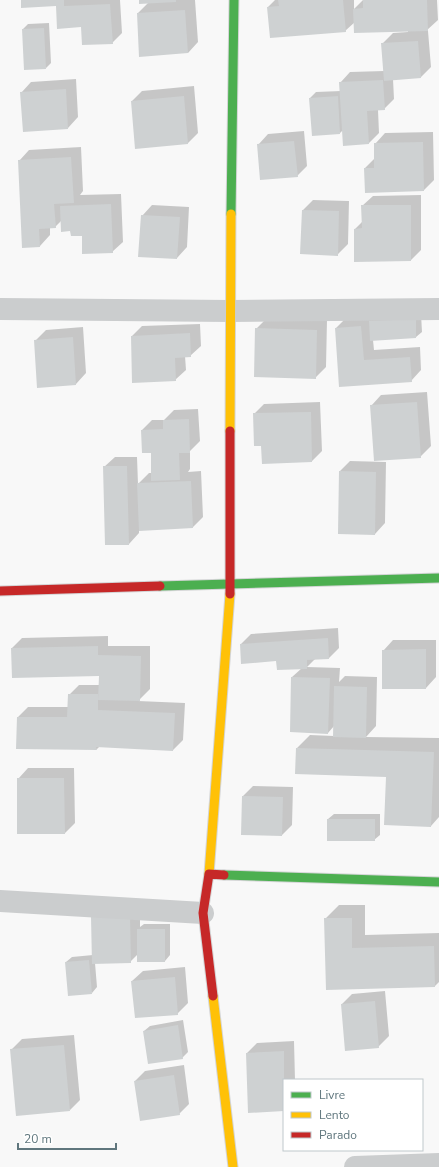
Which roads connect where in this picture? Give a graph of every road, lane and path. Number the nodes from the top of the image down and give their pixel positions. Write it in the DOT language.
graph roads {
  1 [pos="234,0"];
  2 [pos="0,309"];
  3 [pos="439,310"];
  4 [pos="230,312"];
  5 [pos="439,578"];
  6 [pos="231,584"];
  7 [pos="0,591"];
  8 [pos="209,874"];
  9 [pos="439,882"];
  10 [pos="0,901"];
  11 [pos="203,913"];
  12 [pos="439,1164"];
  13 [pos="233,1167"];
  14 [pos="355,1167"];
  1 -- 4 [label="street"];
  2 -- 4 [label="street"];
  3 -- 4 [label="street"];
  4 -- 6 [label="street"];
  5 -- 6 [label="street"];
  6 -- 7 [label="street"];
  6 -- 8 [label="street"];
  8 -- 9 [label="street"];
  8 -- 11 [label="street"];
  10 -- 11 [label="street"];
  11 -- 13 [label="street"];
  12 -- 14 [label="street"];
}
